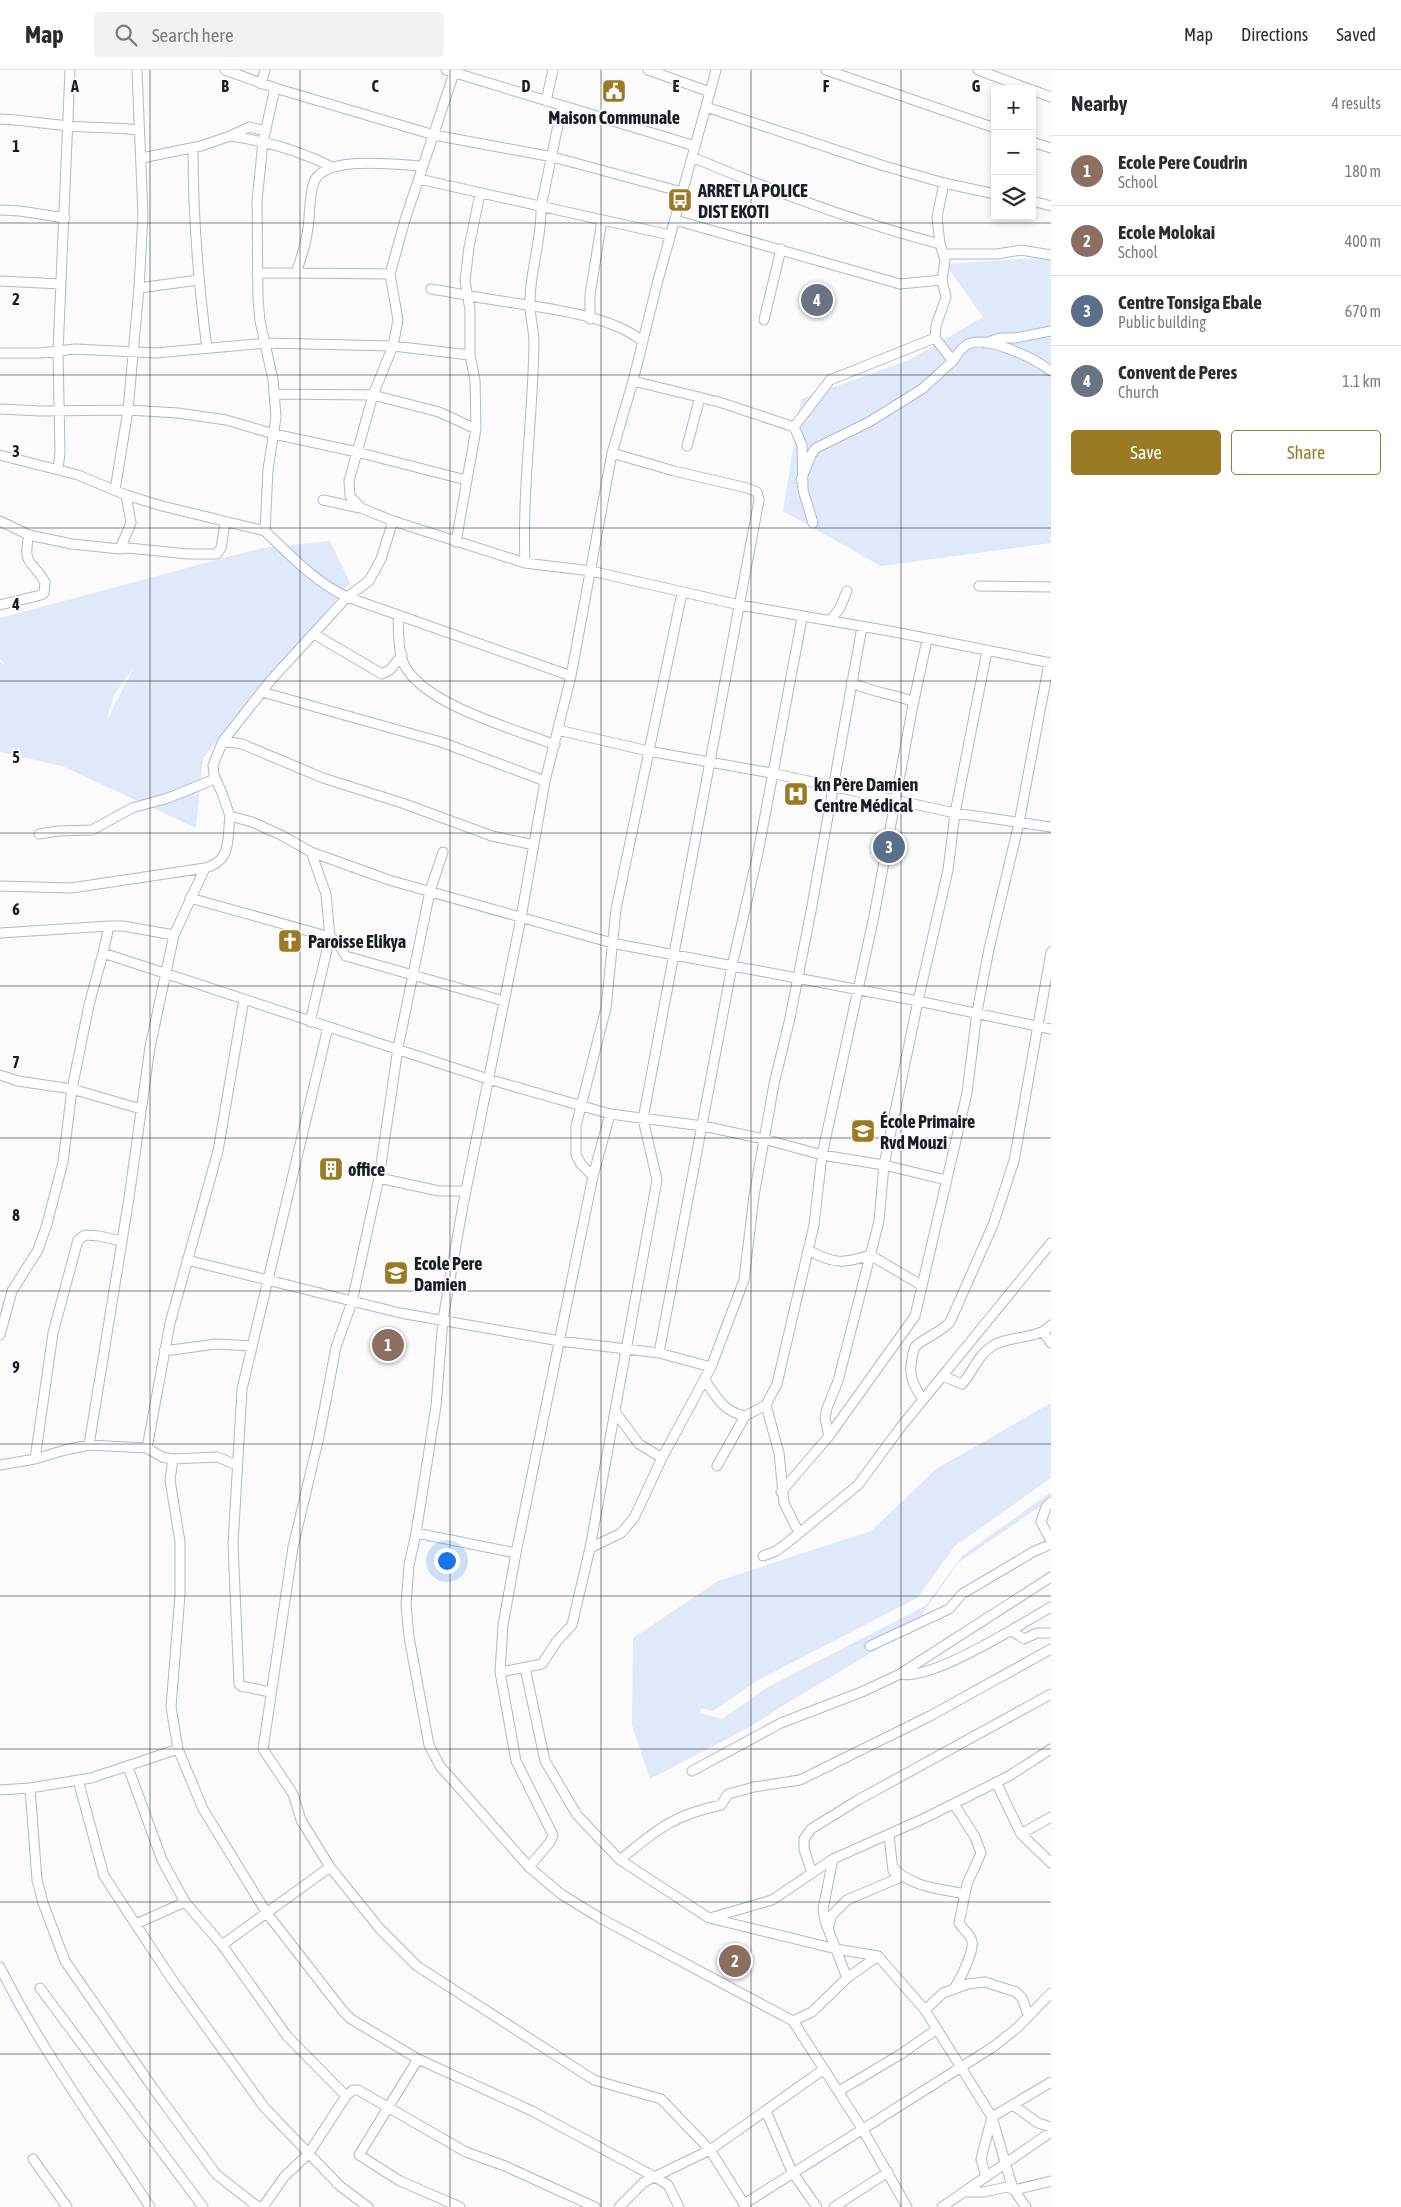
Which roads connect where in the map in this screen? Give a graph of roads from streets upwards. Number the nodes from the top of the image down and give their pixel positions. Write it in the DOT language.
graph roads {
  1 [pos="70,70"];
  2 [pos="137,70"];
  3 [pos="225,70"];
  4 [pos="264,70"];
  5 [pos="553,70"];
  6 [pos="648,70"];
  7 [pos="716,70"];
  8 [pos="826,70"];
  9 [pos="978,70"];
  10 [pos="451,71"];
  11 [pos="261,84"];
  12 [pos="1020,85"];
  13 [pos="275,88"];
  14 [pos="1036,91"];
  15 [pos="710,92"];
  16 [pos="1051,97"];
  17 [pos="546,101"];
  18 [pos="562,106"];
  19 [pos="706,107"];
  20 [pos="0,119"];
  21 [pos="69,126"];
  22 [pos="991,127"];
  23 [pos="139,130"];
  24 [pos="266,131"];
  25 [pos="434,135"];
  26 [pos="230,136"];
  27 [pos="263,142"];
  28 [pos="1036,143"];
  29 [pos="695,146"];
  30 [pos="193,148"];
  31 [pos="1051,148"];
  32 [pos="552,157"];
  33 [pos="692,157"];
  34 [pos="142,158"];
  35 [pos="423,166"];
  36 [pos="332,167"];
  37 [pos="419,179"];
  38 [pos="944,183"];
  39 [pos="682,192"];
  40 [pos="991,193"];
  41 [pos="480,194"];
  42 [pos="1036,202"];
  43 [pos="1051,206"];
  44 [pos="541,207"];
  45 [pos="0,210"];
  46 [pos="65,218"];
  47 [pos="602,220"];
  48 [pos="675,220"];
  49 [pos="670,235"];
  50 [pos="940,244"];
  51 [pos="781,249"];
  52 [pos="944,254"];
  53 [pos="1051,255"];
  54 [pos="257,273"];
  55 [pos="296,274"];
  56 [pos="390,274"];
  57 [pos="198,280"];
  58 [pos="942,280"];
  59 [pos="0,281"];
  60 [pos="61,284"];
  61 [pos="139,288"];
  62 [pos="430,289"];
  63 [pos="469,296"];
  64 [pos="530,304"];
  65 [pos="590,319"];
  66 [pos="764,320"];
  67 [pos="1051,331"];
  68 [pos="935,338"];
  69 [pos="642,341"];
  70 [pos="266,343"];
  71 [pos="984,343"];
  72 [pos="393,346"];
  73 [pos="207,348"];
  74 [pos="133,351"];
  75 [pos="58,352"];
  76 [pos="0,353"];
  77 [pos="470,355"];
  78 [pos="953,362"];
  79 [pos="1051,370"];
  80 [pos="634,381"];
  81 [pos="274,394"];
  82 [pos="373,394"];
  83 [pos="700,397"];
  84 [pos="0,409"];
  85 [pos="58,410"];
  86 [pos="128,410"];
  87 [pos="794,426"];
  88 [pos="476,429"];
  89 [pos="274,434"];
  90 [pos="687,446"];
  91 [pos="357,452"];
  92 [pos="612,453"];
  93 [pos="0,455"];
  94 [pos="58,469"];
  95 [pos="466,480"];
  96 [pos="801,480"];
  97 [pos="115,490"];
  98 [pos="126,495"];
  99 [pos="323,500"];
  100 [pos="361,508"];
  101 [pos="0,521"];
  102 [pos="392,521"];
  103 [pos="225,523"];
  104 [pos="814,523"];
  105 [pos="265,531"];
  106 [pos="29,535"];
  107 [pos="456,542"];
  108 [pos="120,549"];
  109 [pos="525,563"];
  110 [pos="592,571"];
  111 [pos="979,586"];
  112 [pos="1051,586"];
  113 [pos="847,592"];
  114 [pos="682,593"];
  115 [pos="347,598"];
  116 [pos="0,605"];
  117 [pos="740,606"];
  118 [pos="398,615"];
  119 [pos="802,618"];
  120 [pos="830,622"];
  121 [pos="862,627"];
  122 [pos="314,634"];
  123 [pos="928,640"];
  124 [pos="987,651"];
  125 [pos="402,655"];
  126 [pos="1050,663"];
  127 [pos="571,676"];
  128 [pos="851,682"];
  129 [pos="262,692"];
  130 [pos="914,702"];
  131 [pos="558,730"];
  132 [pos="223,741"];
  133 [pos="555,745"];
  134 [pos="648,751"];
  135 [pos="708,763"];
  136 [pos="771,774"];
  137 [pos="215,779"];
  138 [pos="545,781"];
  139 [pos="833,786"];
  140 [pos="895,800"];
  141 [pos="955,813"];
  142 [pos="230,816"];
  143 [pos="1019,823"];
  144 [pos="1051,827"];
  145 [pos="39,834"];
  146 [pos="534,845"];
  147 [pos="311,852"];
  148 [pos="443,852"];
  149 [pos="205,868"];
  150 [pos="0,886"];
  151 [pos="430,891"];
  152 [pos="190,898"];
  153 [pos="521,918"];
  154 [pos="109,926"];
  155 [pos="0,933"];
  156 [pos="174,934"];
  157 [pos="330,937"];
  158 [pos="612,943"];
  159 [pos="1051,952"];
  160 [pos="104,953"];
  161 [pos="675,956"];
  162 [pos="732,966"];
  163 [pos="166,974"];
  164 [pos="412,976"];
  165 [pos="798,977"];
  166 [pos="858,989"];
  167 [pos="244,999"];
  168 [pos="918,1000"];
  169 [pos="504,1001"];
  170 [pos="977,1012"];
  171 [pos="310,1022"];
  172 [pos="1037,1026"];
  173 [pos="328,1027"];
  174 [pos="1051,1029"];
  175 [pos="398,1048"];
  176 [pos="0,1075"];
  177 [pos="488,1080"];
  178 [pos="72,1089"];
  179 [pos="580,1106"];
  180 [pos="141,1109"];
  181 [pos="610,1114"];
  182 [pos="643,1119"];
  183 [pos="703,1126"];
  184 [pos="764,1139"];
  185 [pos="822,1154"];
  186 [pos="884,1165"];
  187 [pos="593,1176"];
  188 [pos="379,1178"];
  189 [pos="946,1180"];
  190 [pos="466,1190"];
  191 [pos="122,1241"];
  192 [pos="1051,1243"];
  193 [pos="808,1250"];
  194 [pos="870,1255"];
  195 [pos="187,1260"];
  196 [pos="268,1281"];
  197 [pos="920,1286"];
  198 [pos="352,1302"];
  199 [pos="443,1319"];
  200 [pos="1051,1325"];
  201 [pos="1044,1333"];
  202 [pos="0,1336"];
  203 [pos="560,1341"];
  204 [pos="1051,1343"];
  205 [pos="252,1346"];
  206 [pos="626,1350"];
  207 [pos="164,1351"];
  208 [pos="659,1353"];
  209 [pos="711,1367"];
  210 [pos="943,1376"];
  211 [pos="705,1380"];
  212 [pos="923,1400"];
  213 [pos="766,1405"];
  214 [pos="616,1413"];
  215 [pos="745,1416"];
  216 [pos="829,1436"];
  217 [pos="89,1445"];
  218 [pos="147,1448"];
  219 [pos="662,1458"];
  220 [pos="173,1459"];
  221 [pos="35,1460"];
  222 [pos="0,1465"];
  223 [pos="237,1465"];
  224 [pos="717,1466"];
  225 [pos="781,1492"];
  226 [pos="1051,1502"];
  227 [pos="416,1533"];
  228 [pos="799,1533"];
  229 [pos="1051,1542"];
  230 [pos="590,1548"];
  231 [pos="516,1553"];
  232 [pos="762,1556"];
  233 [pos="1051,1577"];
  234 [pos="1051,1607"];
  235 [pos="1008,1632"];
  236 [pos="1051,1633"];
  237 [pos="870,1646"];
  238 [pos="1051,1649"];
  239 [pos="525,1668"];
  240 [pos="500,1672"];
  241 [pos="900,1674"];
  242 [pos="270,1692"];
  243 [pos="1051,1694"];
  244 [pos="178,1749"];
  245 [pos="1051,1749"];
  246 [pos="128,1767"];
  247 [pos="692,1771"];
  248 [pos="78,1780"];
  249 [pos="996,1782"];
  250 [pos="30,1788"];
  251 [pos="0,1790"];
  252 [pos="954,1804"];
  253 [pos="1051,1817"];
  254 [pos="1021,1834"];
  255 [pos="889,1835"];
  256 [pos="834,1859"];
  257 [pos="620,1860"];
  258 [pos="1051,1863"];
  259 [pos="330,1867"];
  260 [pos="529,1867"];
  261 [pos="894,1868"];
  262 [pos="812,1873"];
  263 [pos="901,1877"];
  264 [pos="889,1881"];
  265 [pos="965,1894"];
  266 [pos="185,1902"];
  267 [pos="266,1912"];
  268 [pos="710,1918"];
  269 [pos="136,1924"];
  270 [pos="828,1929"];
  271 [pos="222,1945"];
  272 [pos="836,1950"];
  273 [pos="878,1956"];
  274 [pos="0,1967"];
  275 [pos="847,1978"];
  276 [pos="40,1988"];
  277 [pos="952,1990"];
  278 [pos="1051,1993"];
  279 [pos="925,2010"];
  280 [pos="1028,2015"];
  281 [pos="793,2021"];
  282 [pos="937,2029"];
  283 [pos="418,2059"];
  284 [pos="962,2067"];
  285 [pos="824,2069"];
  286 [pos="1051,2082"];
  287 [pos="839,2091"];
  288 [pos="346,2096"];
  289 [pos="1013,2104"];
  290 [pos="387,2107"];
  291 [pos="766,2111"];
  292 [pos="992,2117"];
  293 [pos="1051,2127"];
  294 [pos="863,2130"];
  295 [pos="1051,2132"];
  296 [pos="710,2150"];
  297 [pos="310,2153"];
  298 [pos="33,2159"];
  299 [pos="1005,2163"];
  300 [pos="792,2172"];
  301 [pos="888,2172"];
  302 [pos="656,2177"];
  303 [pos="986,2177"];
  304 [pos="1051,2181"];
  305 [pos="1014,2190"];
  306 [pos="964,2192"];
  307 [pos="745,2205"];
  308 [pos="257,2206"];
  309 [pos="67,2207"];
  310 [pos="150,2207"];
  311 [pos="203,2207"];
  312 [pos="368,2207"];
  313 [pos="460,2207"];
  314 [pos="595,2207"];
  315 [pos="619,2207"];
  316 [pos="679,2207"];
  317 [pos="817,2207"];
  318 [pos="834,2207"];
  319 [pos="907,2207"];
  320 [pos="942,2207"];
  321 [pos="1026,2207"];
  1 -- 21 [label="street"];
  2 -- 23 [label="street"];
  3 -- 11 [label="street"];
  4 -- 11 [label="street"];
  5 -- 17 [label="street"];
  6 -- 15 [label="street"];
  7 -- 15 [label="street"];
  8 -- 22 [label="street"];
  9 -- 12 [label="street"];
  10 -- 17 [label="street"];
  10 -- 25 [label="street"];
  11 -- 13 [label="street"];
  13 -- 24 [label="street"];
  13 -- 25 [label="street"];
  14 -- 16 [label="street"];
  15 -- 19 [label="street"];
  17 -- 18 [label="street"];
  18 -- 29 [label="street"];
  18 -- 32 [label="street"];
  19 -- 29 [label="street"];
  19 -- 38 [label="street"];
  20 -- 21 [label="street"];
  21 -- 23 [label="street"];
  21 -- 46 [label="street"];
  23 -- 34 [label="street"];
  24 -- 26 [label="street"];
  24 -- 27 [label="street"];
  25 -- 32 [label="street"];
  25 -- 35 [label="street"];
  26 -- 27 [label="street"];
  26 -- 30 [label="street"];
  27 -- 36 [label="street"];
  27 -- 54 [label="street"];
  28 -- 31 [label="street"];
  29 -- 33 [label="street"];
  30 -- 34 [label="street"];
  30 -- 57 [label="street"];
  32 -- 39 [label="street"];
  32 -- 44 [label="street"];
  33 -- 39 [label="street"];
  33 -- 50 [label="street"];
  34 -- 61 [label="street"];
  35 -- 36 [label="street"];
  35 -- 37 [label="street"];
  36 -- 55 [label="street"];
  37 -- 41 [label="street"];
  37 -- 56 [label="street"];
  38 -- 40 [label="street"];
  38 -- 50 [label="street"];
  39 -- 48 [label="street"];
  41 -- 44 [label="street"];
  41 -- 63 [label="street"];
  42 -- 43 [label="street"];
  44 -- 47 [label="street"];
  44 -- 64 [label="street"];
  45 -- 46 [label="street"];
  46 -- 60 [label="street"];
  47 -- 49 [label="street"];
  47 -- 65 [label="street"];
  48 -- 49 [label="street"];
  48 -- 51 [label="street"];
  49 -- 69 [label="street"];
  50 -- 52 [label="street"];
  51 -- 58 [label="street"];
  51 -- 66 [label="street"];
  52 -- 53 [label="street"];
  52 -- 58 [label="street"];
  54 -- 55 [label="street"];
  54 -- 70 [label="street"];
  55 -- 56 [label="street"];
  56 -- 72 [label="street"];
  57 -- 61 [label="street"];
  57 -- 73 [label="street"];
  58 -- 68 [label="street"];
  59 -- 60 [label="street"];
  60 -- 75 [label="street"];
  61 -- 74 [label="street"];
  62 -- 63 [label="street"];
  63 -- 64 [label="street"];
  63 -- 77 [label="street"];
  64 -- 65 [label="street"];
  64 -- 109 [label="street"];
  65 -- 69 [label="street"];
  67 -- 71 [label="street"];
  68 -- 78 [label="street"];
  68 -- 87 [label="street"];
  69 -- 80 [label="street"];
  70 -- 72 [label="street"];
  70 -- 73 [label="street"];
  70 -- 81 [label="street"];
  71 -- 78 [label="street"];
  71 -- 79 [label="street"];
  72 -- 77 [label="street"];
  72 -- 82 [label="street"];
  73 -- 74 [label="street"];
  74 -- 75 [label="street"];
  74 -- 86 [label="street"];
  75 -- 76 [label="street"];
  75 -- 85 [label="street"];
  77 -- 88 [label="street"];
  78 -- 96 [label="street"];
  80 -- 83 [label="street"];
  80 -- 92 [label="street"];
  81 -- 82 [label="street"];
  81 -- 89 [label="street"];
  82 -- 88 [label="street"];
  82 -- 91 [label="street"];
  83 -- 87 [label="street"];
  83 -- 90 [label="street"];
  84 -- 85 [label="street"];
  85 -- 86 [label="street"];
  85 -- 94 [label="street"];
  86 -- 89 [label="street"];
  86 -- 97 [label="street"];
  87 -- 96 [label="street"];
  88 -- 95 [label="street"];
  89 -- 91 [label="street"];
  89 -- 105 [label="street"];
  91 -- 95 [label="street"];
  91 -- 100 [label="street"];
  92 -- 110 [label="street"];
  92 -- 117 [label="street"];
  93 -- 94 [label="street"];
  94 -- 97 [label="street"];
  95 -- 107 [label="street"];
  96 -- 104 [label="street"];
  97 -- 98 [label="street"];
  98 -- 103 [label="street"];
  98 -- 108 [label="street"];
  99 -- 100 [label="street"];
  100 -- 102 [label="street"];
  101 -- 106 [label="street"];
  102 -- 107 [label="street"];
  102 -- 115 [label="street"];
  103 -- 105 [label="street"];
  103 -- 108 [label="street"];
  105 -- 115 [label="street"];
  106 -- 108 [label="street"];
  106 -- 116 [label="street"];
  107 -- 109 [label="street"];
  109 -- 110 [label="street"];
  110 -- 114 [label="street"];
  110 -- 127 [label="street"];
  111 -- 112 [label="street"];
  113 -- 120 [label="street"];
  114 -- 117 [label="street"];
  114 -- 134 [label="street"];
  115 -- 118 [label="street"];
  115 -- 122 [label="street"];
  117 -- 119 [label="street"];
  117 -- 135 [label="street"];
  118 -- 125 [label="street"];
  118 -- 127 [label="street"];
  119 -- 120 [label="street"];
  119 -- 136 [label="street"];
  120 -- 121 [label="street"];
  121 -- 123 [label="street"];
  121 -- 128 [label="street"];
  122 -- 125 [label="street"];
  122 -- 129 [label="street"];
  123 -- 124 [label="street"];
  123 -- 130 [label="street"];
  124 -- 126 [label="street"];
  124 -- 141 [label="street"];
  125 -- 133 [label="street"];
  126 -- 143 [label="street"];
  127 -- 131 [label="street"];
  128 -- 130 [label="street"];
  128 -- 139 [label="street"];
  129 -- 132 [label="street"];
  129 -- 138 [label="street"];
  130 -- 140 [label="street"];
  131 -- 133 [label="street"];
  131 -- 134 [label="street"];
  132 -- 137 [label="street"];
  132 -- 146 [label="street"];
  133 -- 138 [label="street"];
  134 -- 135 [label="street"];
  134 -- 158 [label="street"];
  135 -- 136 [label="street"];
  135 -- 161 [label="street"];
  136 -- 139 [label="street"];
  136 -- 162 [label="street"];
  137 -- 142 [label="street"];
  137 -- 145 [label="street"];
  138 -- 146 [label="street"];
  139 -- 140 [label="street"];
  139 -- 165 [label="street"];
  140 -- 141 [label="street"];
  140 -- 166 [label="street"];
  141 -- 143 [label="street"];
  141 -- 168 [label="street"];
  142 -- 147 [label="street"];
  142 -- 149 [label="street"];
  143 -- 144 [label="street"];
  143 -- 170 [label="street"];
  146 -- 153 [label="street"];
  147 -- 151 [label="street"];
  147 -- 157 [label="street"];
  148 -- 151 [label="street"];
  149 -- 150 [label="street"];
  149 -- 152 [label="street"];
  151 -- 153 [label="street"];
  151 -- 164 [label="street"];
  152 -- 156 [label="street"];
  152 -- 157 [label="street"];
  153 -- 158 [label="street"];
  153 -- 169 [label="street"];
  154 -- 155 [label="street"];
  154 -- 156 [label="street"];
  154 -- 160 [label="street"];
  156 -- 163 [label="street"];
  157 -- 164 [label="street"];
  157 -- 171 [label="street"];
  158 -- 161 [label="street"];
  158 -- 179 [label="street"];
  159 -- 172 [label="street"];
  160 -- 163 [label="street"];
  160 -- 178 [label="street"];
  161 -- 162 [label="street"];
  161 -- 182 [label="street"];
  162 -- 165 [label="street"];
  162 -- 183 [label="street"];
  163 -- 167 [label="street"];
  163 -- 180 [label="street"];
  164 -- 169 [label="street"];
  164 -- 175 [label="street"];
  165 -- 166 [label="street"];
  165 -- 184 [label="street"];
  166 -- 168 [label="street"];
  166 -- 185 [label="street"];
  167 -- 171 [label="street"];
  167 -- 195 [label="street"];
  168 -- 170 [label="street"];
  168 -- 186 [label="street"];
  169 -- 177 [label="street"];
  170 -- 172 [label="street"];
  170 -- 189 [label="street"];
  171 -- 173 [label="street"];
  172 -- 174 [label="street"];
  172 -- 212 [label="street"];
  173 -- 175 [label="street"];
  173 -- 196 [label="street"];
  175 -- 177 [label="street"];
  175 -- 188 [label="street"];
  176 -- 178 [label="street"];
  177 -- 179 [label="street"];
  177 -- 190 [label="street"];
  178 -- 180 [label="street"];
  178 -- 202 [label="street"];
  179 -- 181 [label="street"];
  179 -- 187 [label="street"];
  180 -- 191 [label="street"];
  181 -- 182 [label="street"];
  181 -- 187 [label="street"];
  182 -- 183 [label="street"];
  182 -- 206 [label="street"];
  183 -- 184 [label="street"];
  183 -- 208 [label="street"];
  184 -- 185 [label="street"];
  184 -- 209 [label="street"];
  185 -- 186 [label="street"];
  185 -- 193 [label="street"];
  186 -- 189 [label="street"];
  186 -- 194 [label="street"];
  187 -- 203 [label="street"];
  188 -- 190 [label="street"];
  188 -- 198 [label="street"];
  189 -- 197 [label="street"];
  190 -- 199 [label="street"];
  191 -- 217 [label="street"];
  191 -- 221 [label="street"];
  192 -- 210 [label="street"];
  193 -- 194 [label="street"];
  193 -- 213 [label="street"];
  194 -- 197 [label="street"];
  194 -- 216 [label="street"];
  195 -- 196 [label="street"];
  195 -- 207 [label="street"];
  196 -- 198 [label="street"];
  196 -- 205 [label="street"];
  197 -- 216 [label="street"];
  198 -- 199 [label="street"];
  198 -- 242 [label="street"];
  199 -- 203 [label="street"];
  199 -- 227 [label="street"];
  200 -- 201 [label="street"];
  201 -- 204 [label="street"];
  201 -- 210 [label="street"];
  203 -- 206 [label="street"];
  203 -- 231 [label="street"];
  205 -- 207 [label="street"];
  205 -- 223 [label="street"];
  206 -- 208 [label="street"];
  206 -- 214 [label="street"];
  207 -- 218 [label="street"];
  208 -- 209 [label="street"];
  209 -- 211 [label="street"];
  210 -- 212 [label="street"];
  211 -- 215 [label="street"];
  211 -- 219 [label="street"];
  212 -- 228 [label="street"];
  213 -- 215 [label="street"];
  213 -- 225 [label="street"];
  214 -- 219 [label="street"];
  214 -- 230 [label="street"];
  215 -- 224 [label="street"];
  216 -- 225 [label="street"];
  217 -- 218 [label="street"];
  217 -- 221 [label="street"];
  218 -- 220 [label="street"];
  219 -- 230 [label="street"];
  220 -- 223 [label="street"];
  220 -- 244 [label="street"];
  221 -- 222 [label="street"];
  223 -- 242 [label="street"];
  225 -- 228 [label="street"];
  226 -- 229 [label="street"];
  227 -- 231 [label="street"];
  227 -- 260 [label="street"];
  228 -- 232 [label="street"];
  229 -- 237 [label="street"];
  230 -- 239 [label="street"];
  231 -- 240 [label="street"];
  233 -- 241 [label="street"];
  234 -- 235 [label="street"];
  235 -- 236 [label="street"];
  235 -- 241 [label="street"];
  238 -- 257 [label="street"];
  239 -- 240 [label="street"];
  239 -- 257 [label="street"];
  240 -- 260 [label="street"];
  241 -- 247 [label="street"];
  242 -- 259 [label="street"];
  243 -- 262 [label="street"];
  244 -- 246 [label="street"];
  244 -- 267 [label="street"];
  245 -- 249 [label="street"];
  246 -- 248 [label="street"];
  246 -- 266 [label="street"];
  248 -- 250 [label="street"];
  248 -- 269 [label="street"];
  249 -- 252 [label="street"];
  249 -- 254 [label="street"];
  250 -- 251 [label="street"];
  250 -- 308 [label="street"];
  252 -- 255 [label="street"];
  252 -- 265 [label="street"];
  253 -- 254 [label="street"];
  254 -- 258 [label="street"];
  255 -- 256 [label="street"];
  255 -- 261 [label="street"];
  256 -- 262 [label="street"];
  256 -- 270 [label="street"];
  257 -- 268 [label="street"];
  259 -- 267 [label="street"];
  259 -- 296 [label="street"];
  260 -- 281 [label="street"];
  261 -- 263 [label="street"];
  261 -- 264 [label="street"];
  262 -- 268 [label="street"];
  263 -- 264 [label="street"];
  263 -- 265 [label="street"];
  264 -- 270 [label="street"];
  265 -- 277 [label="street"];
  266 -- 269 [label="street"];
  266 -- 271 [label="street"];
  267 -- 271 [label="street"];
  267 -- 283 [label="street"];
  268 -- 272 [label="street"];
  269 -- 297 [label="street"];
  270 -- 272 [label="street"];
  271 -- 288 [label="street"];
  272 -- 273 [label="street"];
  272 -- 275 [label="street"];
  273 -- 275 [label="street"];
  273 -- 279 [label="street"];
  274 -- 310 [label="street"];
  275 -- 281 [label="street"];
  276 -- 311 [label="street"];
  277 -- 279 [label="street"];
  277 -- 280 [label="street"];
  278 -- 280 [label="street"];
  279 -- 282 [label="street"];
  280 -- 284 [label="street"];
  281 -- 285 [label="street"];
  282 -- 284 [label="street"];
  282 -- 287 [label="street"];
  283 -- 290 [label="street"];
  283 -- 302 [label="street"];
  284 -- 292 [label="street"];
  284 -- 294 [label="street"];
  285 -- 287 [label="street"];
  285 -- 291 [label="street"];
  286 -- 289 [label="street"];
  287 -- 294 [label="street"];
  288 -- 290 [label="street"];
  288 -- 297 [label="street"];
  289 -- 292 [label="street"];
  289 -- 293 [label="street"];
  290 -- 313 [label="street"];
  290 -- 314 [label="street"];
  291 -- 296 [label="street"];
  291 -- 300 [label="street"];
  292 -- 299 [label="street"];
  292 -- 303 [label="street"];
  294 -- 300 [label="street"];
  294 -- 301 [label="street"];
  295 -- 299 [label="street"];
  296 -- 302 [label="street"];
  296 -- 307 [label="street"];
  297 -- 308 [label="street"];
  297 -- 312 [label="street"];
  298 -- 309 [label="street"];
  299 -- 303 [label="street"];
  299 -- 305 [label="street"];
  300 -- 307 [label="street"];
  300 -- 317 [label="street"];
  301 -- 318 [label="street"];
  301 -- 319 [label="street"];
  302 -- 315 [label="street"];
  302 -- 316 [label="street"];
  303 -- 306 [label="street"];
  304 -- 305 [label="street"];
  305 -- 306 [label="street"];
  305 -- 321 [label="street"];
  306 -- 320 [label="street"];
}
